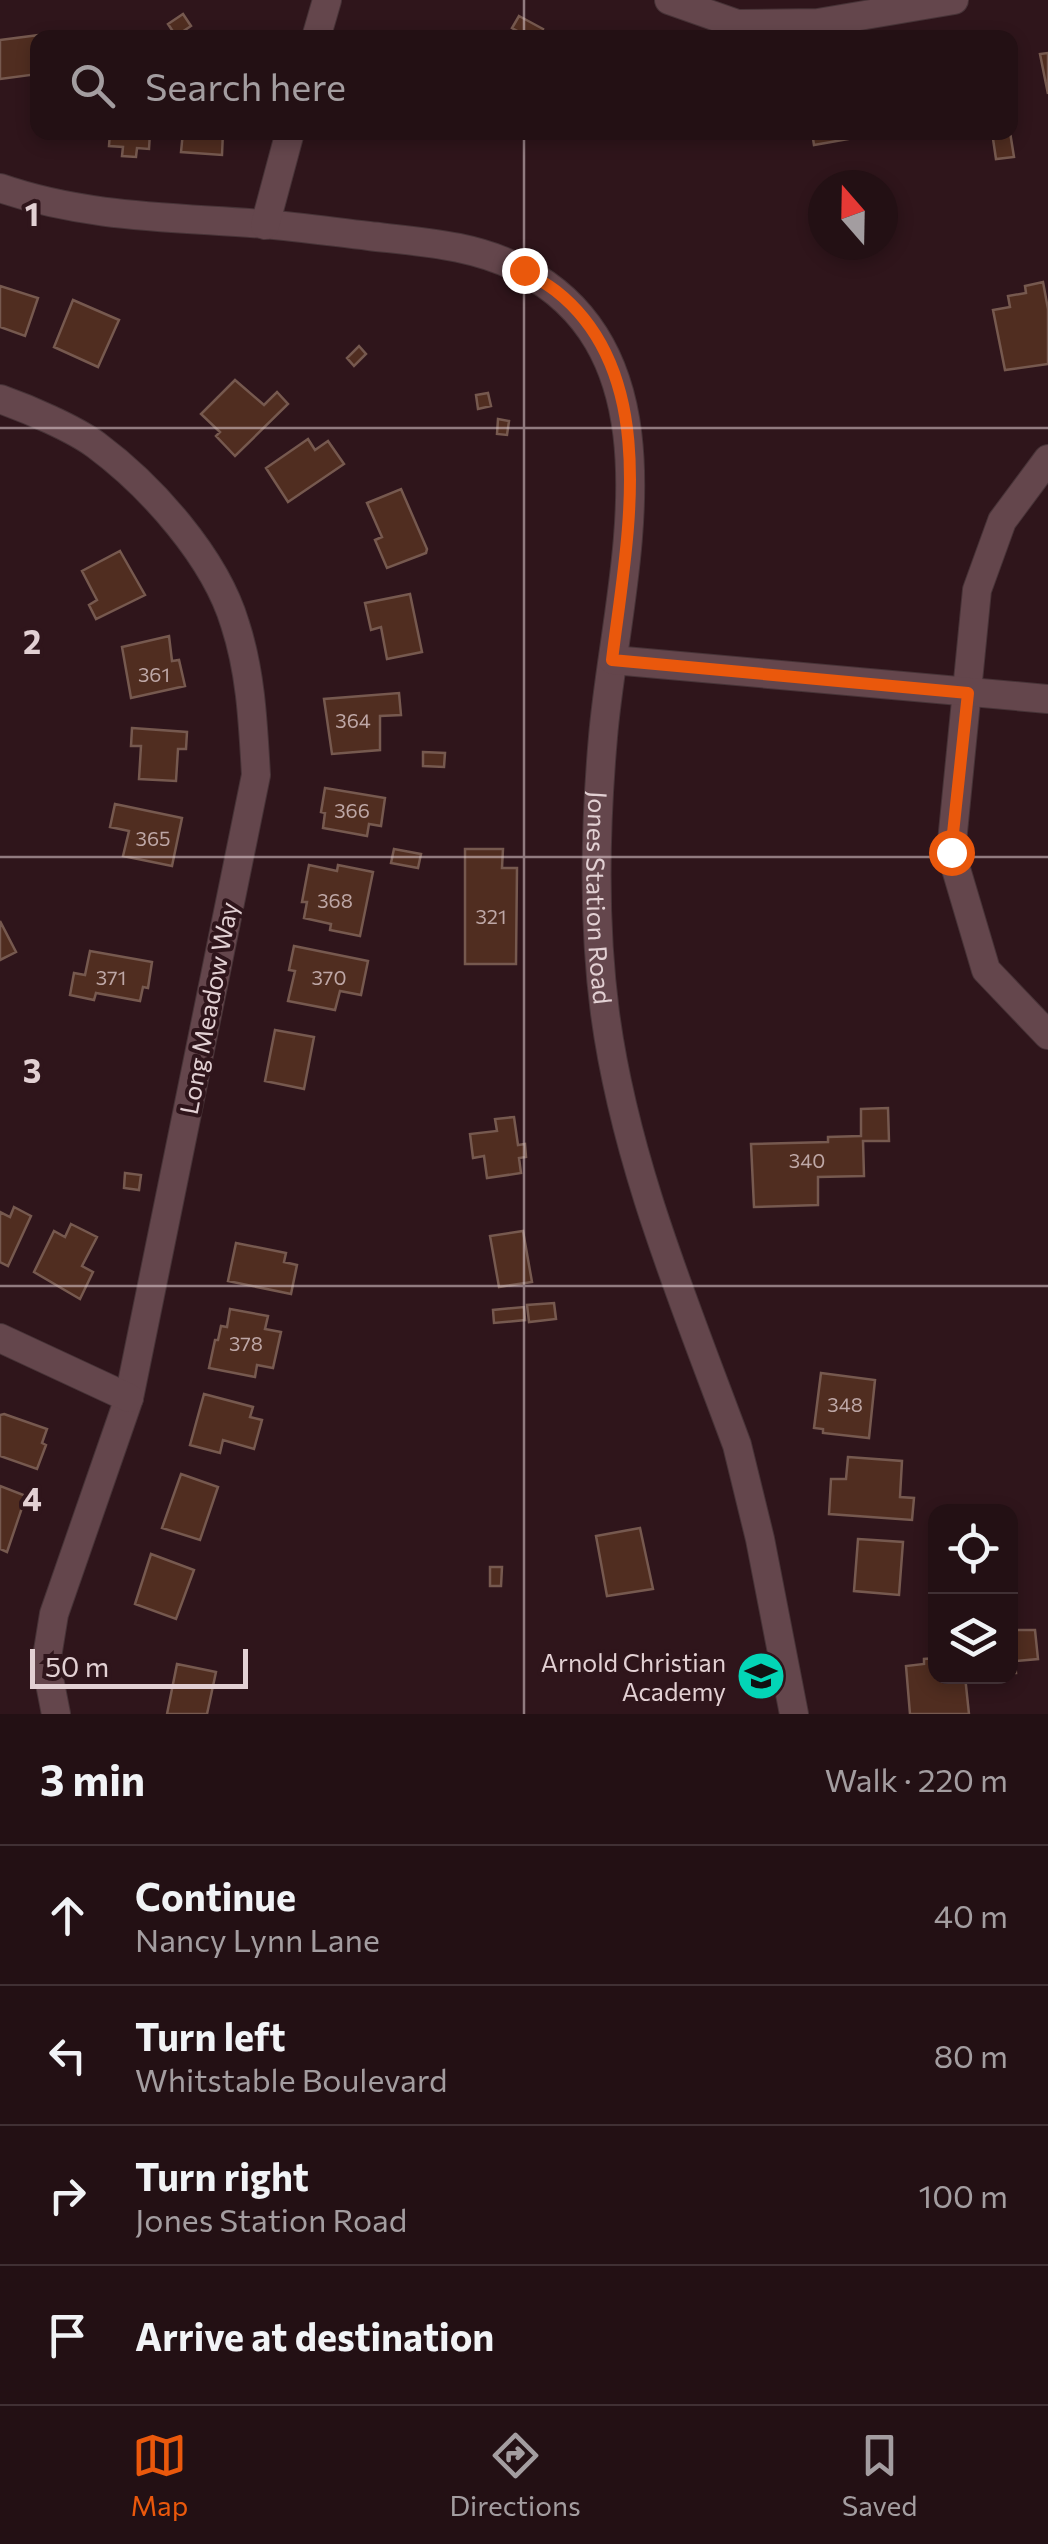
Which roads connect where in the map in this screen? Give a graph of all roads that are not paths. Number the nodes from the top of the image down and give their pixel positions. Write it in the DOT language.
graph roads {
  1 [pos="326,0"];
  2 [pos="669,0"];
  3 [pos="954,0"];
  4 [pos="318,30"];
  5 [pos="288,140"];
  6 [pos="0,188"];
  7 [pos="265,224"];
  8 [pos="0,399"];
  9 [pos="1048,458"];
  10 [pos="612,660"];
  11 [pos="968,693"];
  12 [pos="1048,699"];
  13 [pos="1048,1035"];
  14 [pos="0,1338"];
  15 [pos="129,1398"];
  16 [pos="56,1714"];
  17 [pos="794,1714"];
  1 -- 4 [label="street"];
  2 -- 3 [label="street"];
  5 -- 7 [label="street"];
  6 -- 7 [label="street, Jones Station Road"];
  7 -- 10 [label="street, Jones Station Road"];
  8 -- 15 [label="street, Long Meadow Way"];
  9 -- 11 [label="street"];
  10 -- 11 [label="street"];
  10 -- 17 [label="street, Jones Station Road"];
  11 -- 12 [label="street"];
  11 -- 13 [label="street"];
  14 -- 15 [label="street"];
  15 -- 16 [label="street, Long Meadow Way"];
}
